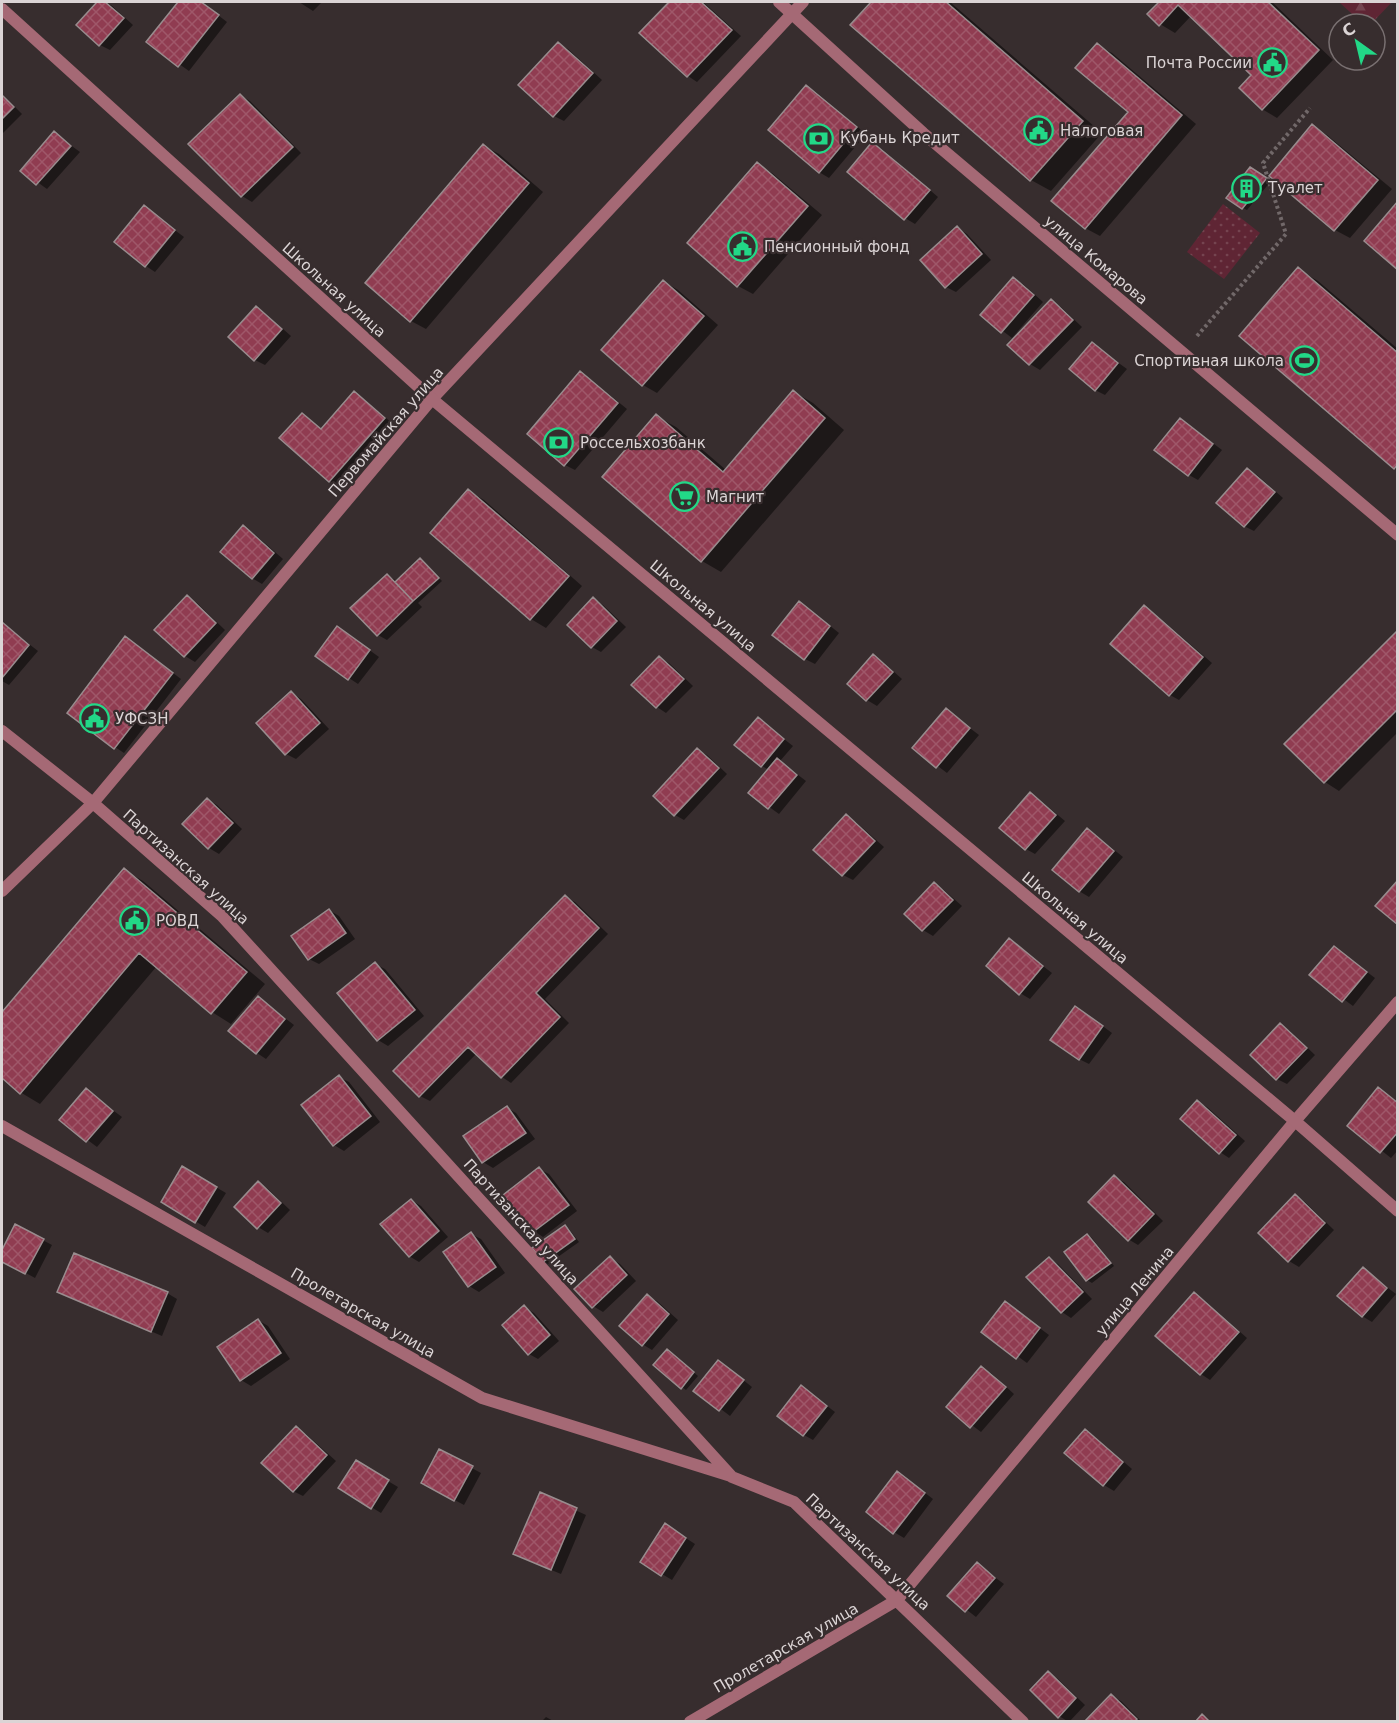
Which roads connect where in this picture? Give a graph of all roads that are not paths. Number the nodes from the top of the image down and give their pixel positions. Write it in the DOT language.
graph roads {
  1 [pos="779,2"];
  2 [pos="803,2"];
  3 [pos="2,9"];
  4 [pos="792,13"];
  5 [pos="432,399"];
  6 [pos="1398,535"];
  7 [pos="2,731"];
  8 [pos="93,803"];
  9 [pos="2,891"];
  10 [pos="1398,1002"];
  11 [pos="1295,1121"];
  12 [pos="2,1126"];
  13 [pos="1398,1211"];
  14 [pos="732,1476"];
  15 [pos="897,1600"];
  16 [pos="690,1722"];
  17 [pos="1023,1722"];
  1 -- 4 [label="street, улица Комарова"];
  2 -- 4 [label="street, Первомайская улица"];
  3 -- 5 [label="street, Школьная улица"];
  4 -- 5 [label="street, Первомайская улица"];
  4 -- 6 [label="street, улица Комарова"];
  5 -- 8 [label="street, Первомайская улица"];
  5 -- 11 [label="street, Школьная улица"];
  7 -- 8 [label="street, Партизанская улица"];
  8 -- 9 [label="street, Первомайская улица"];
  8 -- 14 [label="street, Партизанская улица"];
  10 -- 11 [label="street, улица Ленина"];
  11 -- 13 [label="street, Школьная улица"];
  11 -- 15 [label="street, улица Ленина"];
  12 -- 14 [label="street, Пролетарская улица"];
  14 -- 15 [label="street, Партизанская улица"];
  15 -- 16 [label="street, Пролетарская улица"];
  15 -- 17 [label="street, Партизанская улица"];
}
